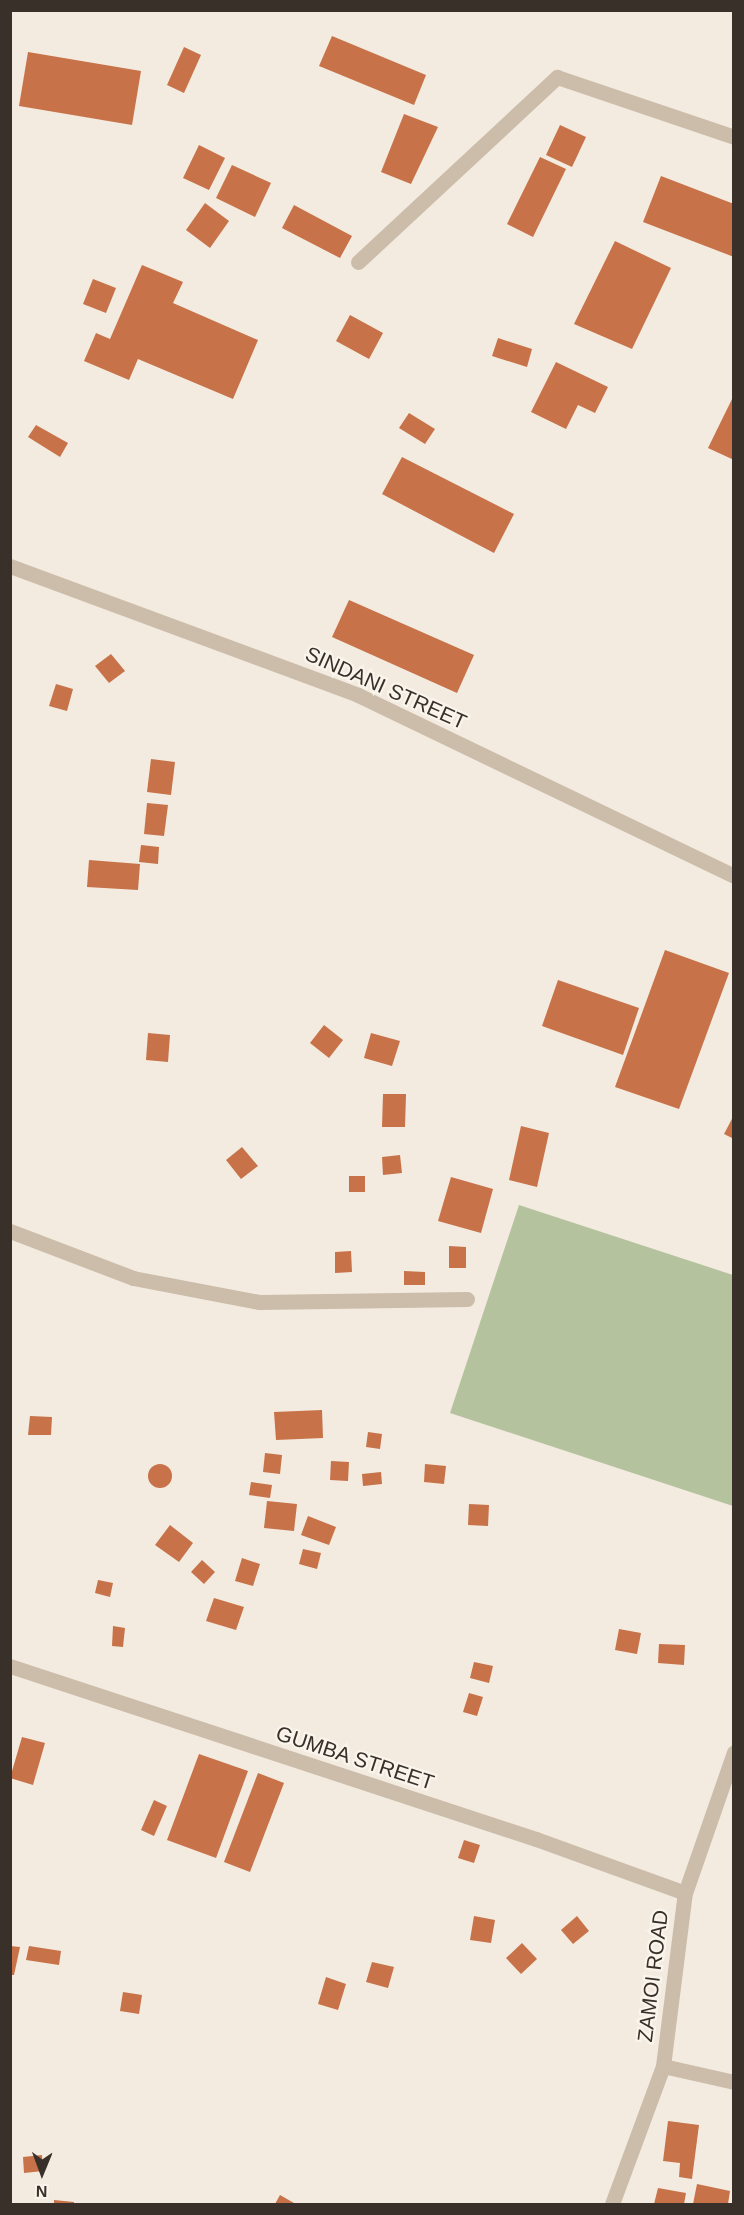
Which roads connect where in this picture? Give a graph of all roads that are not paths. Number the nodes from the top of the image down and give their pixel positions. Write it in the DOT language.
graph roads {
  1 [pos="734,137"];
  2 [pos="358,262"];
  3 [pos="10,566"];
  4 [pos="734,876"];
  5 [pos="10,1231"];
  6 [pos="467,1299"];
  7 [pos="10,1666"];
  8 [pos="734,1752"];
  9 [pos="685,1893"];
  10 [pos="663,2066"];
  11 [pos="734,2082"];
  12 [pos="612,2205"];
  1 -- 2 [label="street"];
  3 -- 4 [label="street, SINDANI STREET"];
  5 -- 6 [label="street"];
  7 -- 9 [label="street, GUMBA STREET"];
  8 -- 9 [label="street, ZAMOI ROAD"];
  9 -- 10 [label="street, ZAMOI ROAD"];
  10 -- 11 [label="street"];
  10 -- 12 [label="street, ZAMOI ROAD"];
}
